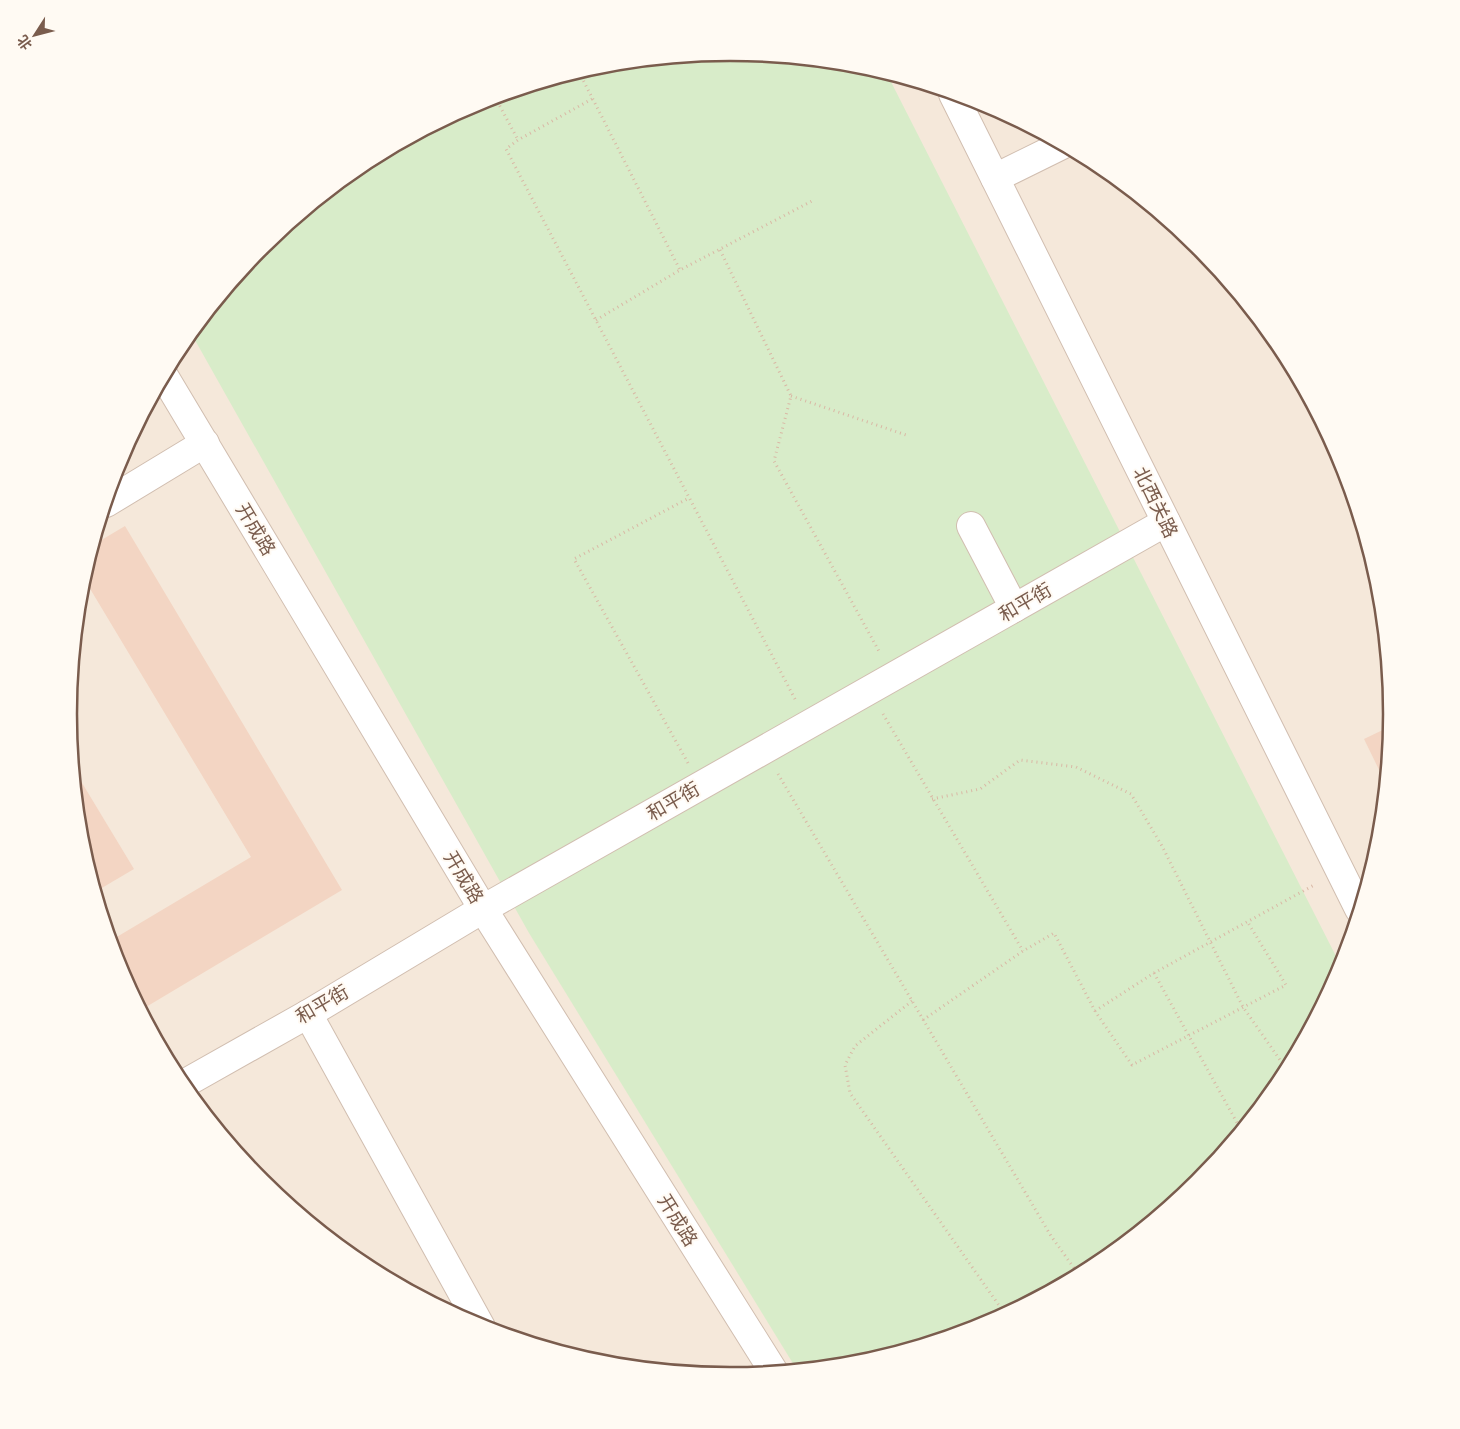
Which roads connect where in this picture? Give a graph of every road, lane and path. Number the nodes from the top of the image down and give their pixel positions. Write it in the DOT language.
graph roads {
  1 [pos="582,79"];
  2 [pos="592,99"];
  3 [pos="957,102"];
  4 [pos="499,104"];
  5 [pos="518,140"];
  6 [pos="1055,148"];
  7 [pos="995,178"];
  8 [pos="812,202"];
  9 [pos="720,250"];
  10 [pos="680,270"];
  11 [pos="596,320"];
  12 [pos="165,386"];
  13 [pos="791,396"];
  14 [pos="906,435"];
  15 [pos="204,443"];
  16 [pos="114,497"];
  17 [pos="689,498"];
  18 [pos="1166,522"];
  19 [pos="971,526"];
  20 [pos="1014,608"];
  21 [pos="893,677"];
  22 [pos="869,690"];
  23 [pos="808,724"];
  24 [pos="764,750"];
  25 [pos="701,785"];
  26 [pos="932,799"];
  27 [pos="1340,871"];
  28 [pos="1356,902"];
  29 [pos="483,909"];
  30 [pos="1247,921"];
  31 [pos="1209,942"];
  32 [pos="1023,951"];
  33 [pos="1154,973"];
  34 [pos="912,1001"];
  35 [pos="1243,1007"];
  36 [pos="1095,1011"];
  37 [pos="308,1014"];
  38 [pos="923,1020"];
  39 [pos="1189,1035"];
  40 [pos="1282,1063"];
  41 [pos="190,1081"];
  42 [pos="1238,1124"];
  43 [pos="1075,1269"];
  44 [pos="1001,1308"];
  45 [pos="475,1316"];
  46 [pos="770,1366"];
  1 -- 2 [label="path"];
  2 -- 5 [label="path"];
  2 -- 10 [label="path"];
  3 -- 7 [label="street, 北西关路"];
  4 -- 5 [label="path"];
  5 -- 11 [label="path"];
  6 -- 7 [label="street"];
  7 -- 18 [label="street, 北西关路"];
  8 -- 9 [label="path"];
  9 -- 10 [label="path"];
  9 -- 13 [label="path"];
  10 -- 11 [label="path"];
  11 -- 17 [label="path"];
  12 -- 15 [label="street, 开成路"];
  13 -- 14 [label="path"];
  13 -- 21 [label="path"];
  15 -- 16 [label="street"];
  15 -- 29 [label="street, 开成路"];
  17 -- 23 [label="path"];
  17 -- 25 [label="path"];
  18 -- 20 [label="street, 和平街"];
  18 -- 27 [label="street, 北西关路"];
  19 -- 20 [label="street"];
  20 -- 21 [label="street, 和平街"];
  21 -- 22 [label="street, 和平街"];
  22 -- 23 [label="street, 和平街"];
  22 -- 26 [label="path"];
  23 -- 24 [label="street, 和平街"];
  24 -- 25 [label="street, 和平街"];
  24 -- 34 [label="path"];
  25 -- 29 [label="street, 和平街"];
  26 -- 31 [label="path"];
  26 -- 32 [label="path"];
  27 -- 28 [label="street, 北西关路"];
  27 -- 30 [label="path"];
  29 -- 37 [label="street, 和平街"];
  29 -- 46 [label="street, 开成路"];
  30 -- 31 [label="path"];
  30 -- 35 [label="path"];
  31 -- 33 [label="path"];
  31 -- 35 [label="path"];
  32 -- 36 [label="path"];
  32 -- 38 [label="path"];
  33 -- 36 [label="path"];
  33 -- 39 [label="path"];
  34 -- 38 [label="path"];
  34 -- 44 [label="path"];
  35 -- 39 [label="path"];
  35 -- 40 [label="path"];
  36 -- 39 [label="path"];
  37 -- 41 [label="street, 和平街"];
  37 -- 45 [label="street"];
  38 -- 43 [label="path"];
  39 -- 42 [label="path"];
}
